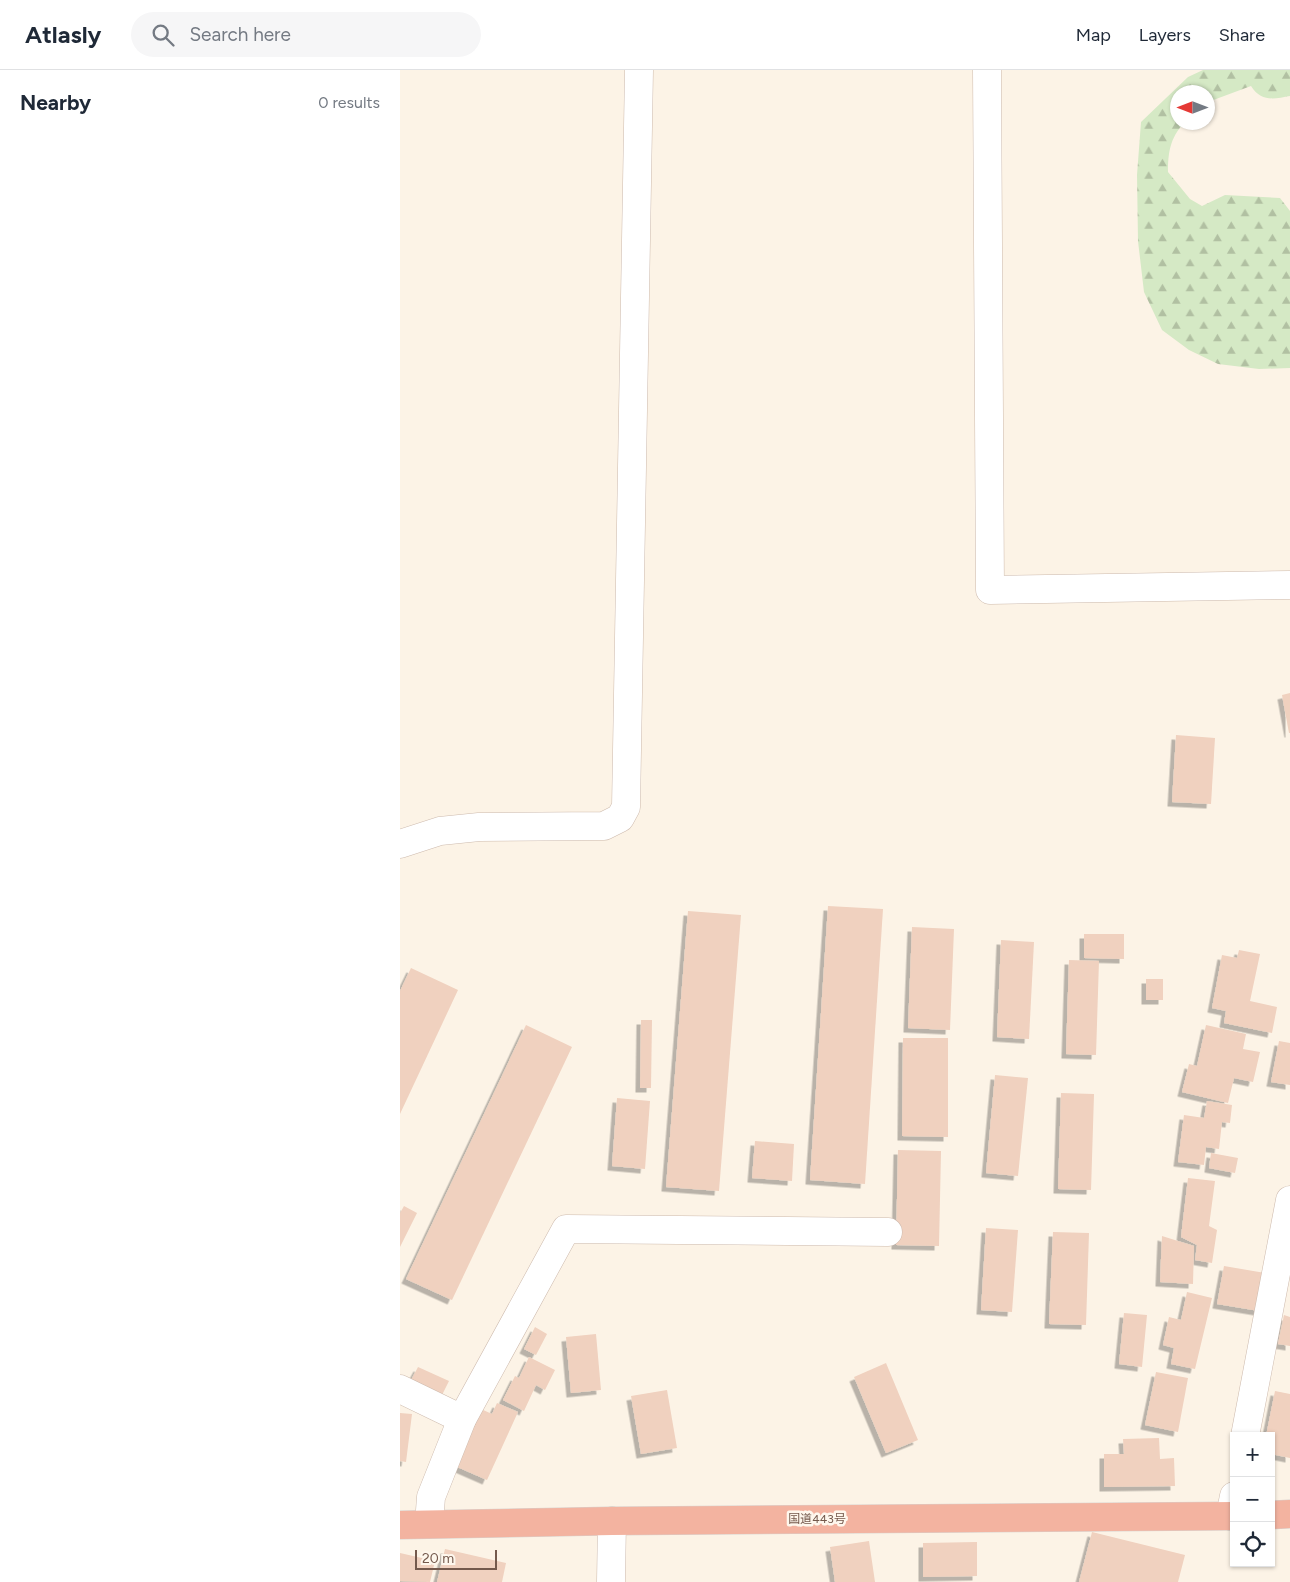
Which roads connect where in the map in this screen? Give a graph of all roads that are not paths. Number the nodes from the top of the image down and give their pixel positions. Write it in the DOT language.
graph roads {
  1 [pos="639,70"];
  2 [pos="987,70"];
  3 [pos="1290,585"];
  4 [pos="400,844"];
  5 [pos="1290,1200"];
  6 [pos="888,1232"];
  7 [pos="400,1389"];
  8 [pos="462,1419"];
  9 [pos="1246,1432"];
  10 [pos="1230,1509"];
  11 [pos="1290,1514"];
  12 [pos="1275,1515"];
  13 [pos="612,1521"];
  14 [pos="429,1524"];
  15 [pos="400,1525"];
  16 [pos="611,1582"];
  1 -- 4 [label="street"];
  2 -- 3 [label="street"];
  5 -- 9 [label="street"];
  6 -- 8 [label="street"];
  7 -- 8 [label="street"];
  8 -- 14 [label="street"];
  10 -- 13 [label="highway, 国道443号"];
  11 -- 12 [label="highway"];
  13 -- 14 [label="highway, 国道443号"];
  13 -- 16 [label="street"];
  14 -- 15 [label="highway, 国道443号"];
}
